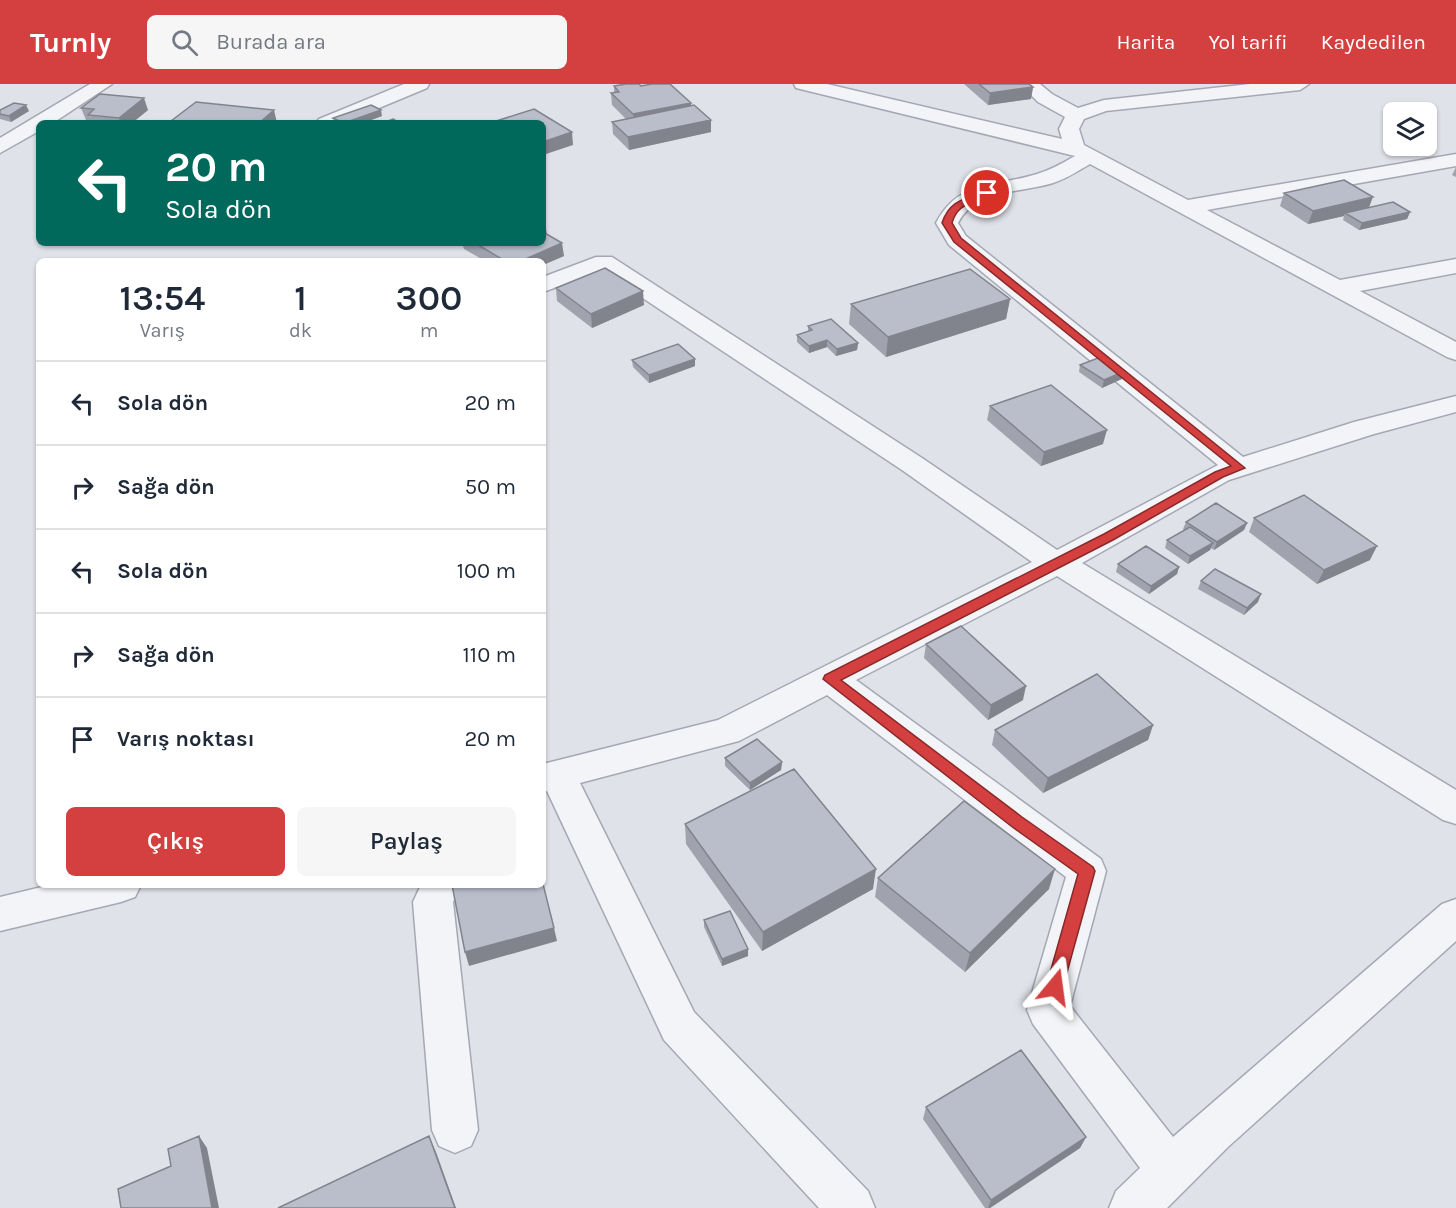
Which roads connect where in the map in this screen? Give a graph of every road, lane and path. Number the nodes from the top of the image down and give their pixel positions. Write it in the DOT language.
graph roads {
  1 [pos="103,84"];
  2 [pos="420,84"];
  3 [pos="802,84"];
  4 [pos="1029,84"];
  5 [pos="1300,84"];
  6 [pos="825,87"];
  7 [pos="1076,115"];
  8 [pos="44,120"];
  9 [pos="333,120"];
  10 [pos="36,125"];
  11 [pos="0,147"];
  12 [pos="1082,152"];
  13 [pos="1456,160"];
  14 [pos="1185,207"];
  15 [pos="1456,266"];
  16 [pos="546,284"];
  17 [pos="1336,288"];
  18 [pos="1456,352"];
  19 [pos="1456,404"];
  20 [pos="1239,468"];
  21 [pos="1057,563"];
  22 [pos="830,679"];
  23 [pos="550,776"];
  24 [pos="1456,809"];
  25 [pos="108,888"];
  26 [pos="440,888"];
  27 [pos="0,914"];
  28 [pos="1456,916"];
  29 [pos="455,1130"];
  30 [pos="1171,1171"];
  31 [pos="851,1208"];
  32 [pos="1133,1208"];
  1 -- 8 [label="street"];
  2 -- 9 [label="street"];
  3 -- 6 [label="street"];
  4 -- 7 [label="street"];
  5 -- 7 [label="street"];
  6 -- 12 [label="street"];
  7 -- 12 [label="street"];
  10 -- 11 [label="street"];
  12 -- 14 [label="street"];
  12 -- 20 [label="street"];
  13 -- 14 [label="street"];
  14 -- 17 [label="street"];
  15 -- 17 [label="street"];
  16 -- 21 [label="street"];
  17 -- 18 [label="street"];
  19 -- 20 [label="street"];
  20 -- 21 [label="street"];
  21 -- 22 [label="street"];
  21 -- 24 [label="street"];
  22 -- 23 [label="street"];
  22 -- 30 [label="street"];
  23 -- 31 [label="street"];
  25 -- 27 [label="street"];
  26 -- 29 [label="street"];
  28 -- 30 [label="street"];
  30 -- 32 [label="street"];
}
